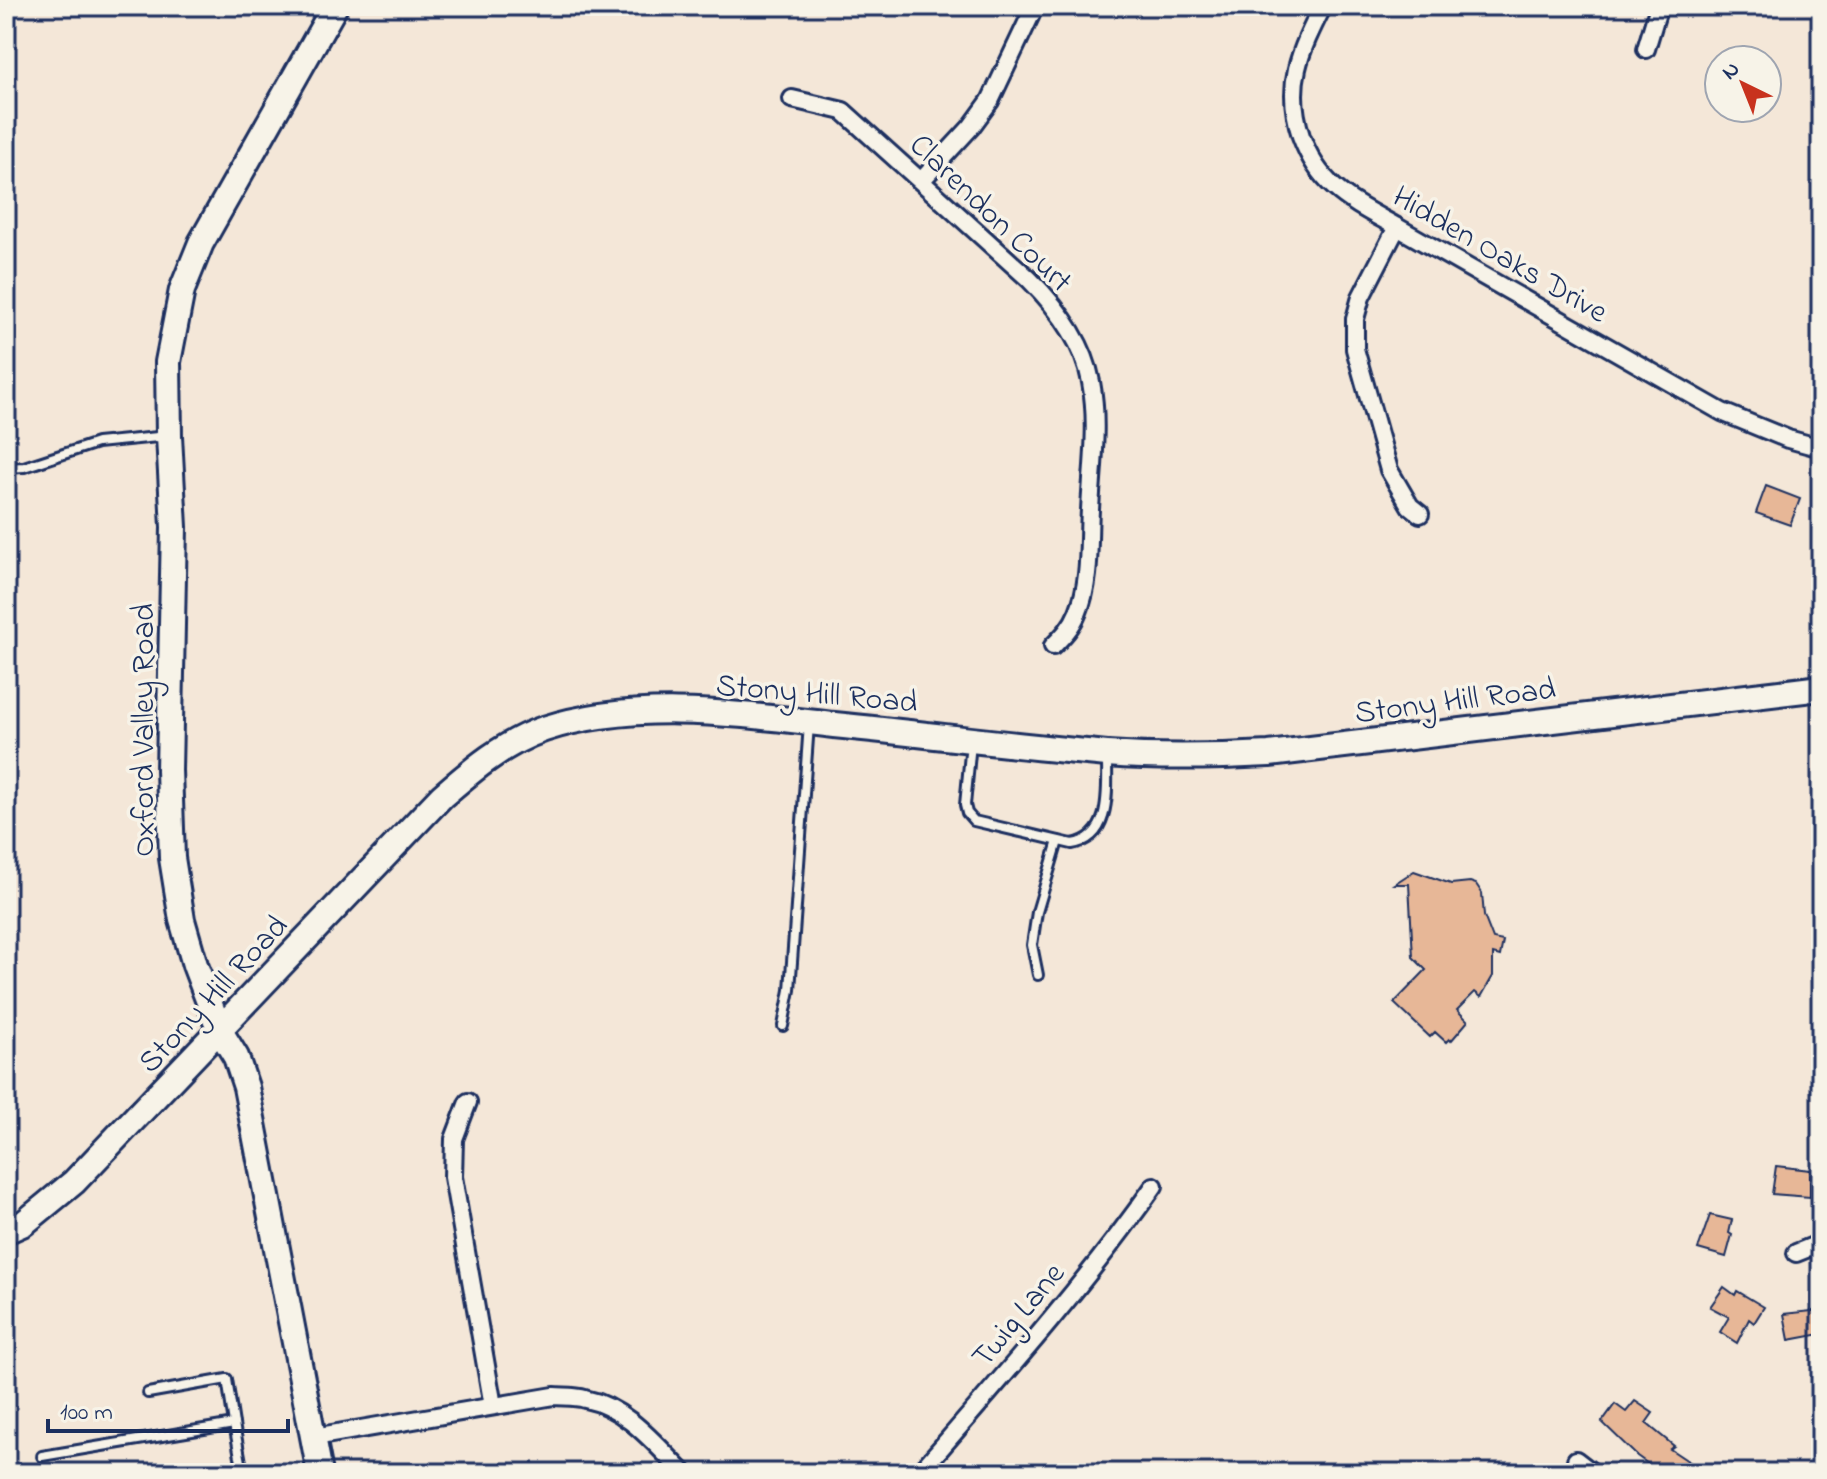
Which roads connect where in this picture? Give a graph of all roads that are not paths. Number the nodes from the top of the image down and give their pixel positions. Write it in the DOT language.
graph roads {
  1 [pos="335,6"];
  2 [pos="1035,6"];
  3 [pos="1323,6"];
  4 [pos="1659,6"];
  5 [pos="1646,49"];
  6 [pos="792,99"];
  7 [pos="921,181"];
  8 [pos="1397,227"];
  9 [pos="169,436"];
  10 [pos="1821,448"];
  11 [pos="6,468"];
  12 [pos="1420,514"];
  13 [pos="1053,646"];
  14 [pos="1821,688"];
  15 [pos="809,722"];
  16 [pos="971,739"];
  17 [pos="1107,754"];
  18 [pos="1058,841"];
  19 [pos="1038,975"];
  20 [pos="783,1026"];
  21 [pos="220,1031"];
  22 [pos="468,1102"];
  23 [pos="1154,1186"];
  24 [pos="6,1231"];
  25 [pos="1821,1243"];
  26 [pos="1796,1253"];
  27 [pos="148,1393"];
  28 [pos="493,1406"];
  29 [pos="234,1424"];
  30 [pos="314,1437"];
  31 [pos="42,1456"];
  32 [pos="1576,1460"];
  33 [pos="243,1473"];
  34 [pos="320,1473"];
  35 [pos="684,1473"];
  36 [pos="919,1473"];
  37 [pos="1593,1473"];
  1 -- 9 [label="street, Oxford Valley Road"];
  2 -- 7 [label="street"];
  3 -- 8 [label="street, Hidden Oaks Drive"];
  4 -- 5 [label="street"];
  6 -- 7 [label="street, Clarendon Court"];
  7 -- 13 [label="street, Clarendon Court"];
  8 -- 10 [label="street, Hidden Oaks Drive"];
  8 -- 12 [label="street"];
  9 -- 11 [label="lane"];
  9 -- 21 [label="street, Oxford Valley Road"];
  14 -- 17 [label="street, Stony Hill Road"];
  15 -- 16 [label="street, Stony Hill Road"];
  15 -- 20 [label="lane"];
  15 -- 21 [label="street, Stony Hill Road"];
  16 -- 17 [label="street, Stony Hill Road"];
  16 -- 18 [label="lane"];
  17 -- 18 [label="lane"];
  18 -- 19 [label="lane"];
  21 -- 24 [label="street, Stony Hill Road"];
  21 -- 30 [label="street, Oxford Valley Road"];
  22 -- 28 [label="street"];
  23 -- 36 [label="street, Twig Lane"];
  25 -- 26 [label="street"];
  27 -- 29 [label="lane"];
  28 -- 30 [label="street"];
  28 -- 35 [label="street"];
  29 -- 31 [label="lane"];
  29 -- 33 [label="lane"];
  30 -- 34 [label="street, Oxford Valley Road"];
  32 -- 37 [label="street"];
}
